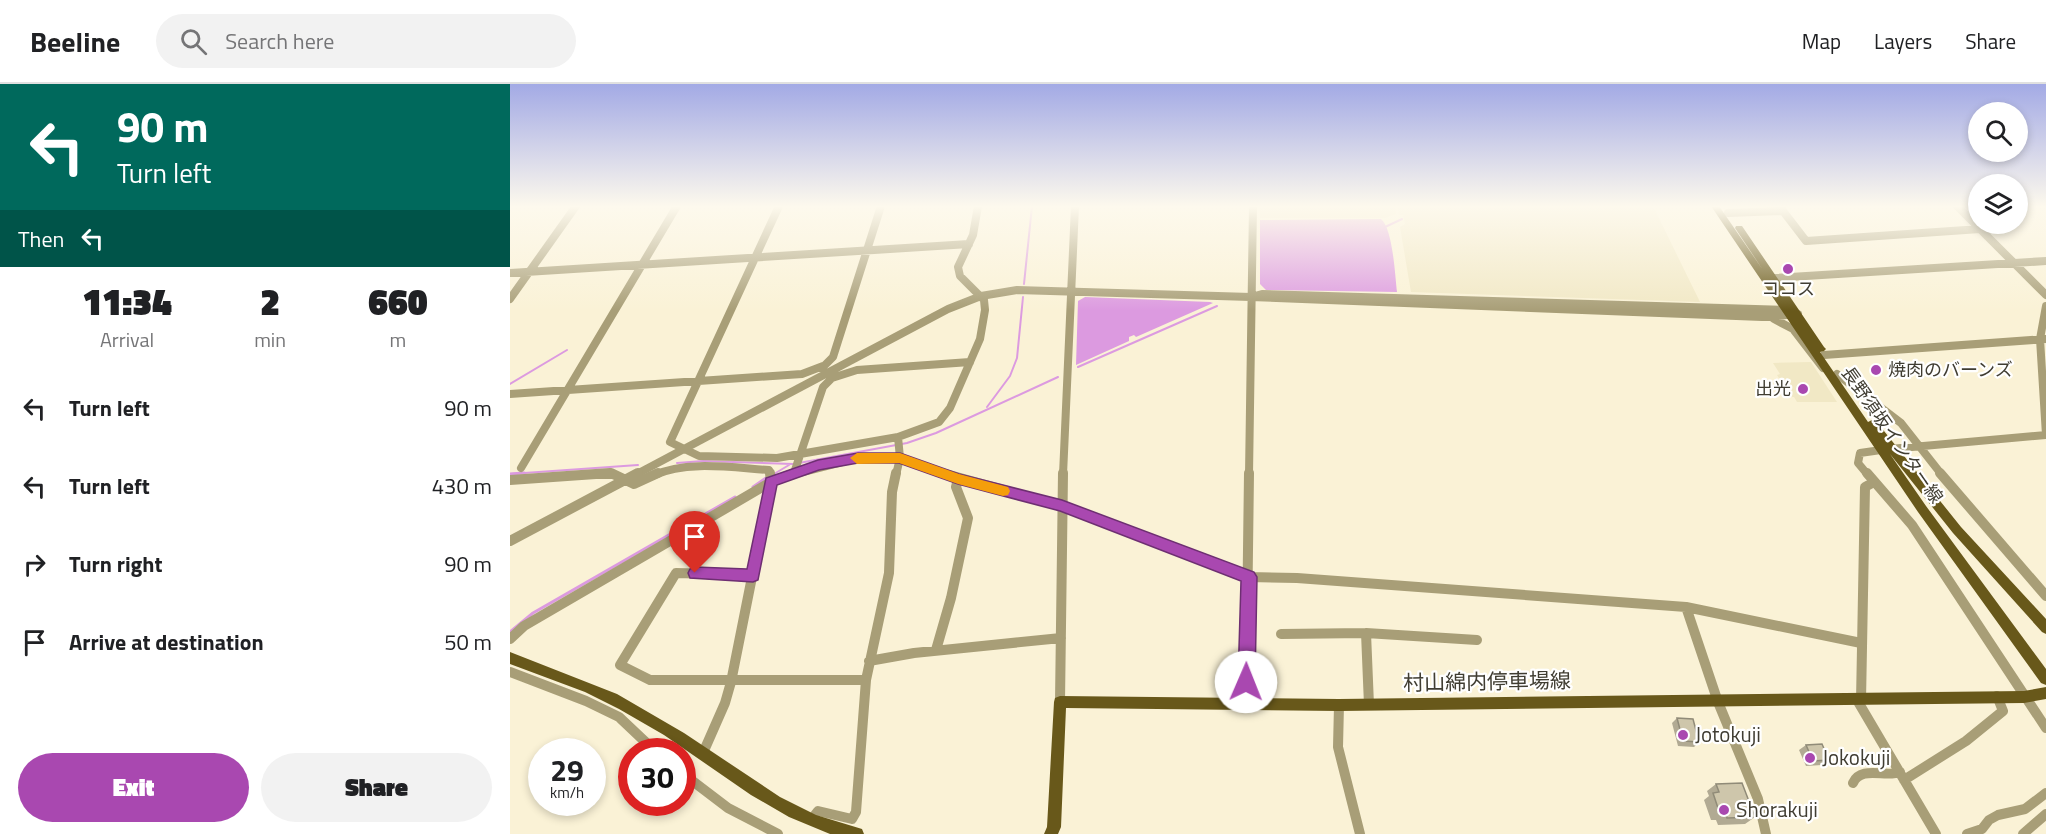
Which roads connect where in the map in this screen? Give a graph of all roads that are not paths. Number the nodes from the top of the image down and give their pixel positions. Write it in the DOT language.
graph roads {
  1 [pos="550,241"];
  2 [pos="656,241"];
  3 [pos="763,241"];
  4 [pos="869,241"];
  5 [pos="970,241"];
  6 [pos="1073,241"];
  7 [pos="1252,241"];
  8 [pos="1740,241"];
  9 [pos="1748,241"];
  10 [pos="1991,241"];
  11 [pos="969,244"];
  12 [pos="866,250"];
  13 [pos="755,257"];
  14 [pos="2046,261"];
  15 [pos="2012,263"];
  16 [pos="643,264"];
  17 [pos="528,271"];
  18 [pos="510,273"];
  19 [pos="1775,278"];
  20 [pos="1071,291"];
  21 [pos="2046,295"];
  22 [pos="981,296"];
  23 [pos="1251,297"];
  24 [pos="510,299"];
  25 [pos="2046,306"];
  26 [pos="1792,313"];
  27 [pos="1762,317"];
  28 [pos="2043,339"];
  29 [pos="1824,355"];
  30 [pos="970,362"];
  31 [pos="827,373"];
  32 [pos="1835,377"];
  33 [pos="697,382"];
  34 [pos="566,392"];
  35 [pos="510,394"];
  36 [pos="2046,435"];
  37 [pos="899,446"];
  38 [pos="1921,446"];
  39 [pos="685,448"];
  40 [pos="1886,449"];
  41 [pos="799,456"];
  42 [pos="521,468"];
  43 [pos="794,471"];
  44 [pos="770,478"];
  45 [pos="958,479"];
  46 [pos="510,480"];
  47 [pos="624,480"];
  48 [pos="1874,482"];
  49 [pos="1062,506"];
  50 [pos="510,541"];
  51 [pos="753,575"];
  52 [pos="1249,577"];
  53 [pos="2046,596"];
  54 [pos="1686,607"];
  55 [pos="2046,628"];
  56 [pos="1366,633"];
  57 [pos="1281,634"];
  58 [pos="1061,638"];
  59 [pos="510,639"];
  60 [pos="1477,640"];
  61 [pos="1861,643"];
  62 [pos="936,650"];
  63 [pos="510,658"];
  64 [pos="869,661"];
  65 [pos="510,672"];
  66 [pos="2046,679"];
  67 [pos="866,680"];
  68 [pos="731,682"];
  69 [pos="2046,693"];
  70 [pos="1997,696"];
  71 [pos="2024,697"];
  72 [pos="1859,700"];
  73 [pos="1060,702"];
  74 [pos="1718,702"];
  75 [pos="1246,703"];
  76 [pos="1339,705"];
  77 [pos="1369,705"];
  78 [pos="2046,728"];
  79 [pos="641,738"];
  80 [pos="703,753"];
  81 [pos="1902,776"];
  82 [pos="1853,783"];
  83 [pos="696,784"];
  84 [pos="2046,793"];
  85 [pos="2046,814"];
  86 [pos="811,820"];
  87 [pos="778,834"];
  88 [pos="857,834"];
  89 [pos="1051,834"];
  90 [pos="1360,834"];
  91 [pos="1766,834"];
  92 [pos="1936,834"];
  93 [pos="1967,834"];
  94 [pos="2023,834"];
  1 -- 17 [label="street"];
  2 -- 16 [label="street"];
  3 -- 13 [label="street"];
  4 -- 12 [label="street"];
  5 -- 11 [label="street"];
  6 -- 20 [label="street"];
  7 -- 23 [label="street"];
  8 -- 26 [label="main road, 長野須坂インター線"];
  9 -- 19 [label="main road, 長野須坂インター線"];
  10 -- 15 [label="street"];
  11 -- 12 [label="street"];
  11 -- 22 [label="street"];
  12 -- 13 [label="street"];
  12 -- 31 [label="street"];
  13 -- 16 [label="street"];
  13 -- 33 [label="street"];
  14 -- 15 [label="street"];
  15 -- 19 [label="street"];
  15 -- 21 [label="street"];
  16 -- 17 [label="street"];
  16 -- 34 [label="street"];
  17 -- 18 [label="street"];
  17 -- 24 [label="street"];
  19 -- 26 [label="main road, 長野須坂インター線"];
  20 -- 22 [label="street"];
  20 -- 23 [label="street"];
  20 -- 49 [label="street"];
  22 -- 30 [label="street"];
  22 -- 31 [label="street"];
  23 -- 26 [label="street"];
  23 -- 27 [label="street"];
  23 -- 52 [label="street"];
  25 -- 28 [label="street"];
  26 -- 27 [label="street"];
  26 -- 29 [label="main road, 長野須坂インター線"];
  26 -- 32 [label="main road, 長野須坂インター線"];
  27 -- 32 [label="street"];
  28 -- 29 [label="street"];
  28 -- 36 [label="street"];
  29 -- 32 [label="main road, 長野須坂インター線"];
  30 -- 31 [label="street"];
  30 -- 37 [label="street"];
  31 -- 33 [label="street"];
  31 -- 39 [label="street"];
  31 -- 41 [label="street"];
  32 -- 38 [label="street"];
  32 -- 40 [label="main road, 長野須坂インター線"];
  33 -- 34 [label="street"];
  33 -- 39 [label="street"];
  34 -- 35 [label="street"];
  34 -- 42 [label="street"];
  36 -- 38 [label="street"];
  37 -- 41 [label="street"];
  37 -- 43 [label="street"];
  37 -- 45 [label="street"];
  37 -- 64 [label="street"];
  38 -- 40 [label="street"];
  38 -- 53 [label="street"];
  39 -- 41 [label="street"];
  39 -- 47 [label="street"];
  40 -- 48 [label="street"];
  40 -- 55 [label="main road, 長野須坂インター線"];
  40 -- 66 [label="main road, 長野須坂インター線"];
  41 -- 43 [label="street"];
  43 -- 44 [label="street"];
  44 -- 47 [label="street"];
  44 -- 51 [label="street"];
  44 -- 59 [label="street"];
  45 -- 49 [label="street"];
  45 -- 62 [label="street"];
  46 -- 47 [label="street"];
  47 -- 50 [label="street"];
  48 -- 61 [label="street"];
  48 -- 71 [label="street"];
  49 -- 52 [label="street"];
  49 -- 58 [label="street"];
  51 -- 68 [label="street"];
  51 -- 68 [label="street"];
  52 -- 54 [label="street"];
  52 -- 75 [label="street"];
  54 -- 61 [label="street"];
  54 -- 74 [label="street"];
  56 -- 57 [label="street"];
  56 -- 60 [label="street"];
  56 -- 77 [label="street"];
  58 -- 62 [label="street"];
  58 -- 73 [label="street"];
  61 -- 72 [label="street"];
  62 -- 64 [label="street"];
  63 -- 80 [label="main road"];
  64 -- 67 [label="street"];
  65 -- 79 [label="street"];
  67 -- 68 [label="street"];
  67 -- 86 [label="street"];
  68 -- 80 [label="street"];
  69 -- 71 [label="main road, 村山綿内停車場線"];
  70 -- 71 [label="main road, 村山綿内停車場線"];
  70 -- 72 [label="main road, 村山綿内停車場線"];
  70 -- 81 [label="street"];
  71 -- 78 [label="street"];
  72 -- 74 [label="main road, 村山綿内停車場線"];
  72 -- 81 [label="street"];
  73 -- 75 [label="main road, 村山綿内停車場線"];
  73 -- 89 [label="main road"];
  74 -- 77 [label="main road, 村山綿内停車場線"];
  74 -- 91 [label="street"];
  75 -- 76 [label="main road, 村山綿内停車場線"];
  76 -- 77 [label="main road, 村山綿内停車場線"];
  76 -- 90 [label="street"];
  80 -- 86 [label="main road"];
  81 -- 82 [label="street"];
  81 -- 92 [label="street"];
  83 -- 87 [label="street"];
  84 -- 93 [label="street"];
  85 -- 94 [label="street"];
  86 -- 88 [label="main road"];
}
